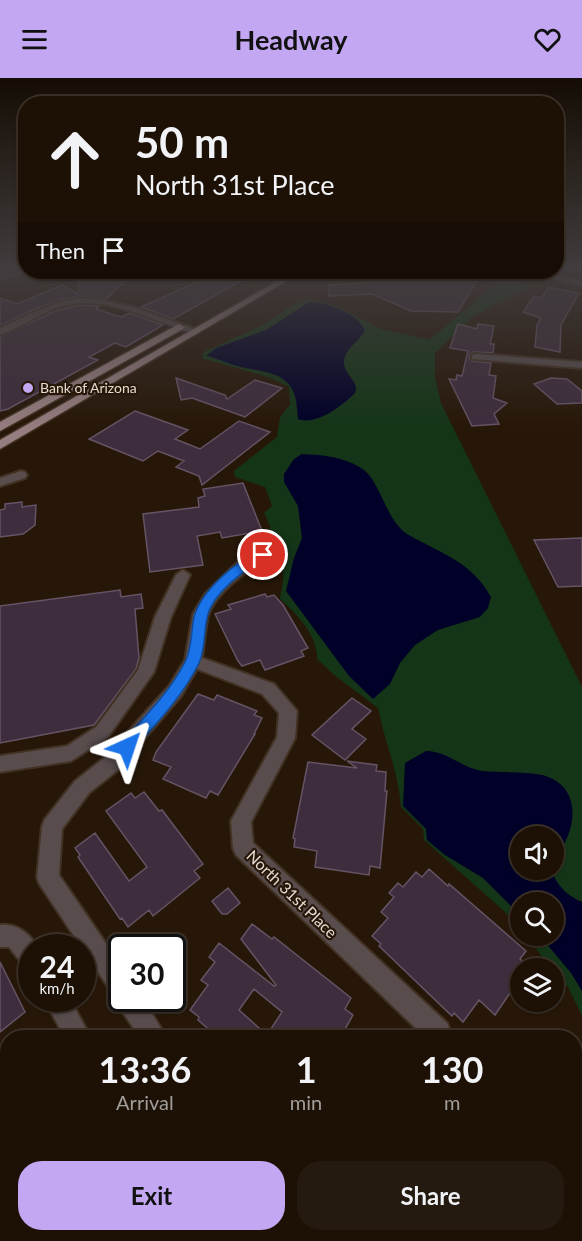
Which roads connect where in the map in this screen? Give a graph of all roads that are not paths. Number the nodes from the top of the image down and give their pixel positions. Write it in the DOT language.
graph roads {
  1 [pos="25,320"];
  2 [pos="171,320"];
  3 [pos="215,320"];
  4 [pos="184,324"];
  5 [pos="0,332"];
  6 [pos="195,332"];
  7 [pos="475,357"];
  8 [pos="582,365"];
  9 [pos="0,427"];
  10 [pos="1,443"];
  11 [pos="21,475"];
  12 [pos="0,482"];
  13 [pos="263,555"];
  14 [pos="183,575"];
  15 [pos="193,661"];
  16 [pos="0,764"];
  17 [pos="0,936"];
  18 [pos="18,938"];
  19 [pos="108,967"];
  20 [pos="64,1012"];
  21 [pos="138,1012"];
  22 [pos="74,1030"];
  23 [pos="150,1030"];
  24 [pos="436,1030"];
  1 -- 5 [label="street"];
  2 -- 4 [label="street"];
  3 -- 6 [label="main road"];
  4 -- 6 [label="street"];
  4 -- 9 [label="main road"];
  6 -- 10 [label="main road"];
  7 -- 8 [label="street"];
  11 -- 12 [label="street"];
  13 -- 15 [label="street"];
  14 -- 16 [label="street"];
  15 -- 19 [label="street"];
  15 -- 24 [label="street, North 31st Place"];
  17 -- 18 [label="street"];
  20 -- 22 [label="street"];
  21 -- 23 [label="street"];
}
